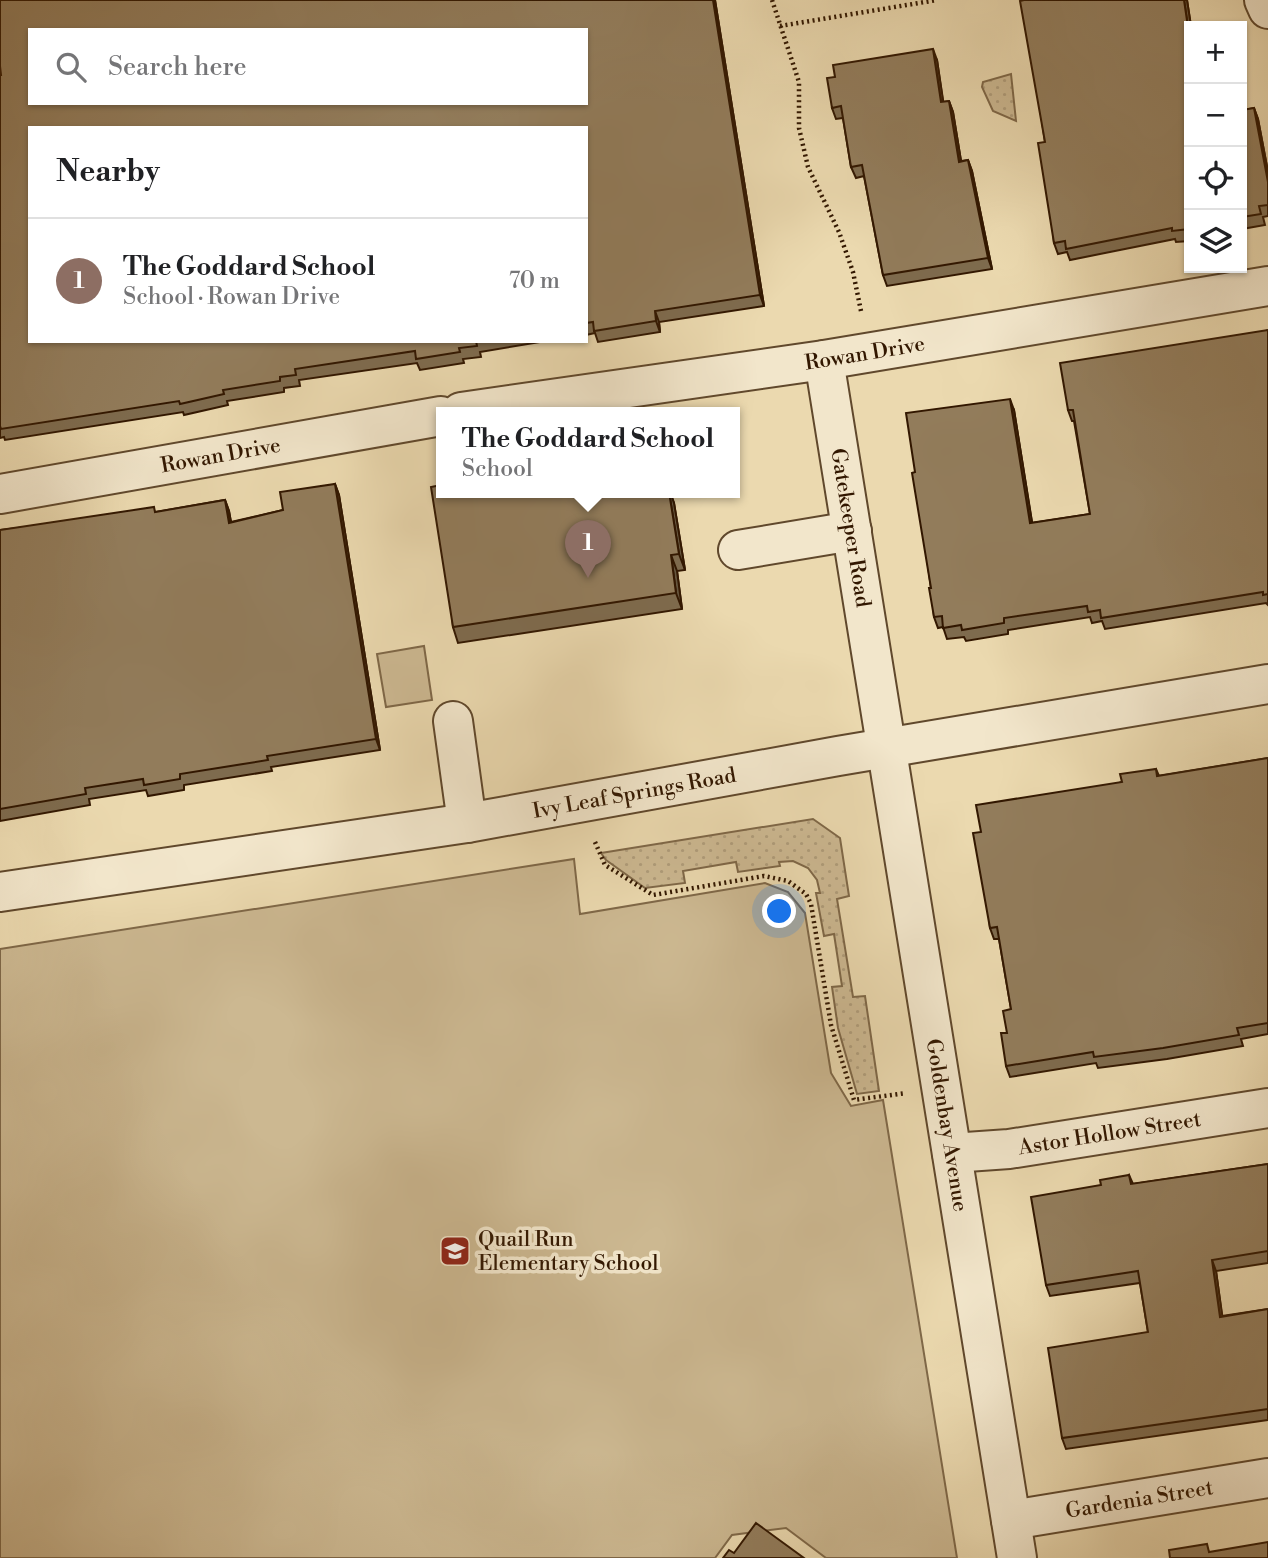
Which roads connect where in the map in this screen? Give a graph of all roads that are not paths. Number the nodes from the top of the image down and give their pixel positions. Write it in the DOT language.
graph roads {
  1 [pos="1264,0"];
  2 [pos="1268,9"];
  3 [pos="1268,286"];
  4 [pos="824,360"];
  5 [pos="496,407"];
  6 [pos="436,416"];
  7 [pos="0,494"];
  8 [pos="852,531"];
  9 [pos="738,550"];
  10 [pos="1268,684"];
  11 [pos="878,694"];
  12 [pos="453,722"];
  13 [pos="887,747"];
  14 [pos="467,823"];
  15 [pos="0,892"];
  16 [pos="1268,1108"];
  17 [pos="952,1153"];
  18 [pos="1268,1478"];
  19 [pos="1011,1520"];
  20 [pos="1017,1558"];
  1 -- 2 [label="street"];
  3 -- 4 [label="street, Rowan Drive"];
  4 -- 5 [label="street, Rowan Drive"];
  4 -- 8 [label="street, Gatekeeper Road"];
  6 -- 7 [label="street, Rowan Drive"];
  8 -- 9 [label="street"];
  8 -- 11 [label="street, Gatekeeper Road"];
  10 -- 13 [label="street, Ivy Leaf Springs Road"];
  11 -- 13 [label="street, Goldenbay Avenue"];
  12 -- 14 [label="street"];
  13 -- 14 [label="street, Ivy Leaf Springs Road"];
  13 -- 17 [label="street, Goldenbay Avenue"];
  14 -- 15 [label="street, Ivy Leaf Springs Road"];
  16 -- 17 [label="street, Astor Hollow Street"];
  17 -- 19 [label="street, Goldenbay Avenue"];
  18 -- 19 [label="street, Gardenia Street"];
  19 -- 20 [label="street, Goldenbay Avenue"];
}
